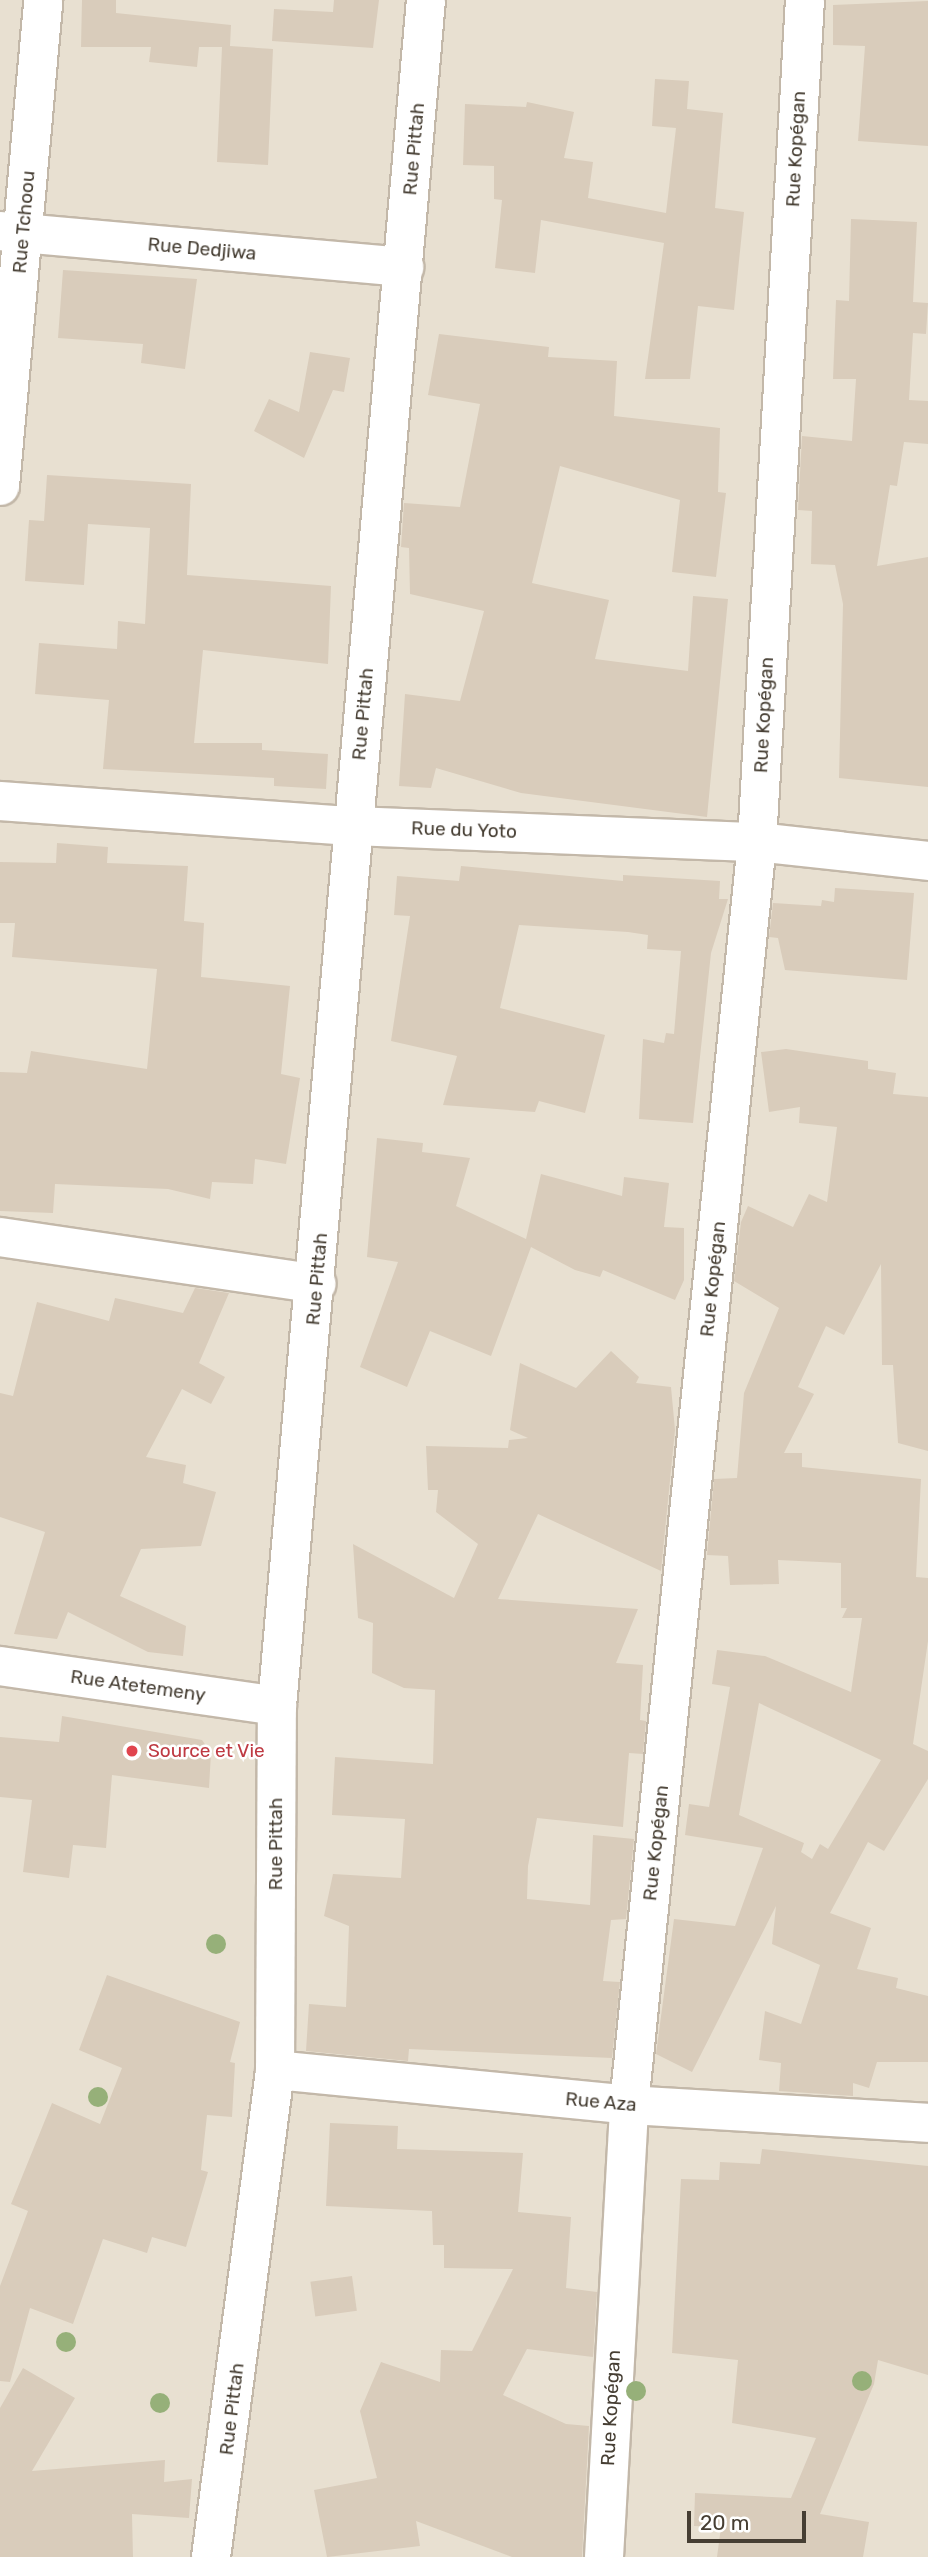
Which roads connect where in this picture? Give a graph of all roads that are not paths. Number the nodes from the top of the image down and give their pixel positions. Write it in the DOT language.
graph roads {
  1 [pos="43,0"];
  2 [pos="426,0"];
  3 [pos="805,0"];
  4 [pos="12,233"];
  5 [pos="404,267"];
  6 [pos="0,486"];
  7 [pos="0,801"];
  8 [pos="353,825"];
  9 [pos="757,842"];
  10 [pos="928,861"];
  11 [pos="0,1237"];
  12 [pos="317,1283"];
  13 [pos="0,1667"];
  14 [pos="276,1706"];
  15 [pos="275,2070"];
  16 [pos="629,2105"];
  17 [pos="928,2123"];
  18 [pos="211,2557"];
  19 [pos="604,2557"];
  1 -- 4 [label="street, Rue Tchoou"];
  2 -- 5 [label="street, Rue Pittah"];
  3 -- 9 [label="street, Rue Kopégan"];
  4 -- 5 [label="street, Rue Dedjiwa"];
  4 -- 6 [label="street, Rue Tchoou"];
  5 -- 8 [label="street, Rue Pittah"];
  7 -- 8 [label="street, Rue du Yoto"];
  8 -- 9 [label="street, Rue du Yoto"];
  8 -- 12 [label="street, Rue Pittah"];
  9 -- 10 [label="street, Rue du Yoto"];
  9 -- 16 [label="street, Rue Kopégan"];
  11 -- 12 [label="street"];
  12 -- 14 [label="street, Rue Pittah"];
  13 -- 14 [label="street, Rue Atetemeny"];
  14 -- 15 [label="street, Rue Pittah"];
  15 -- 16 [label="street, Rue Aza"];
  15 -- 18 [label="street, Rue Pittah"];
  16 -- 17 [label="street, Rue Aza"];
  16 -- 19 [label="street, Rue Kopégan"];
}
